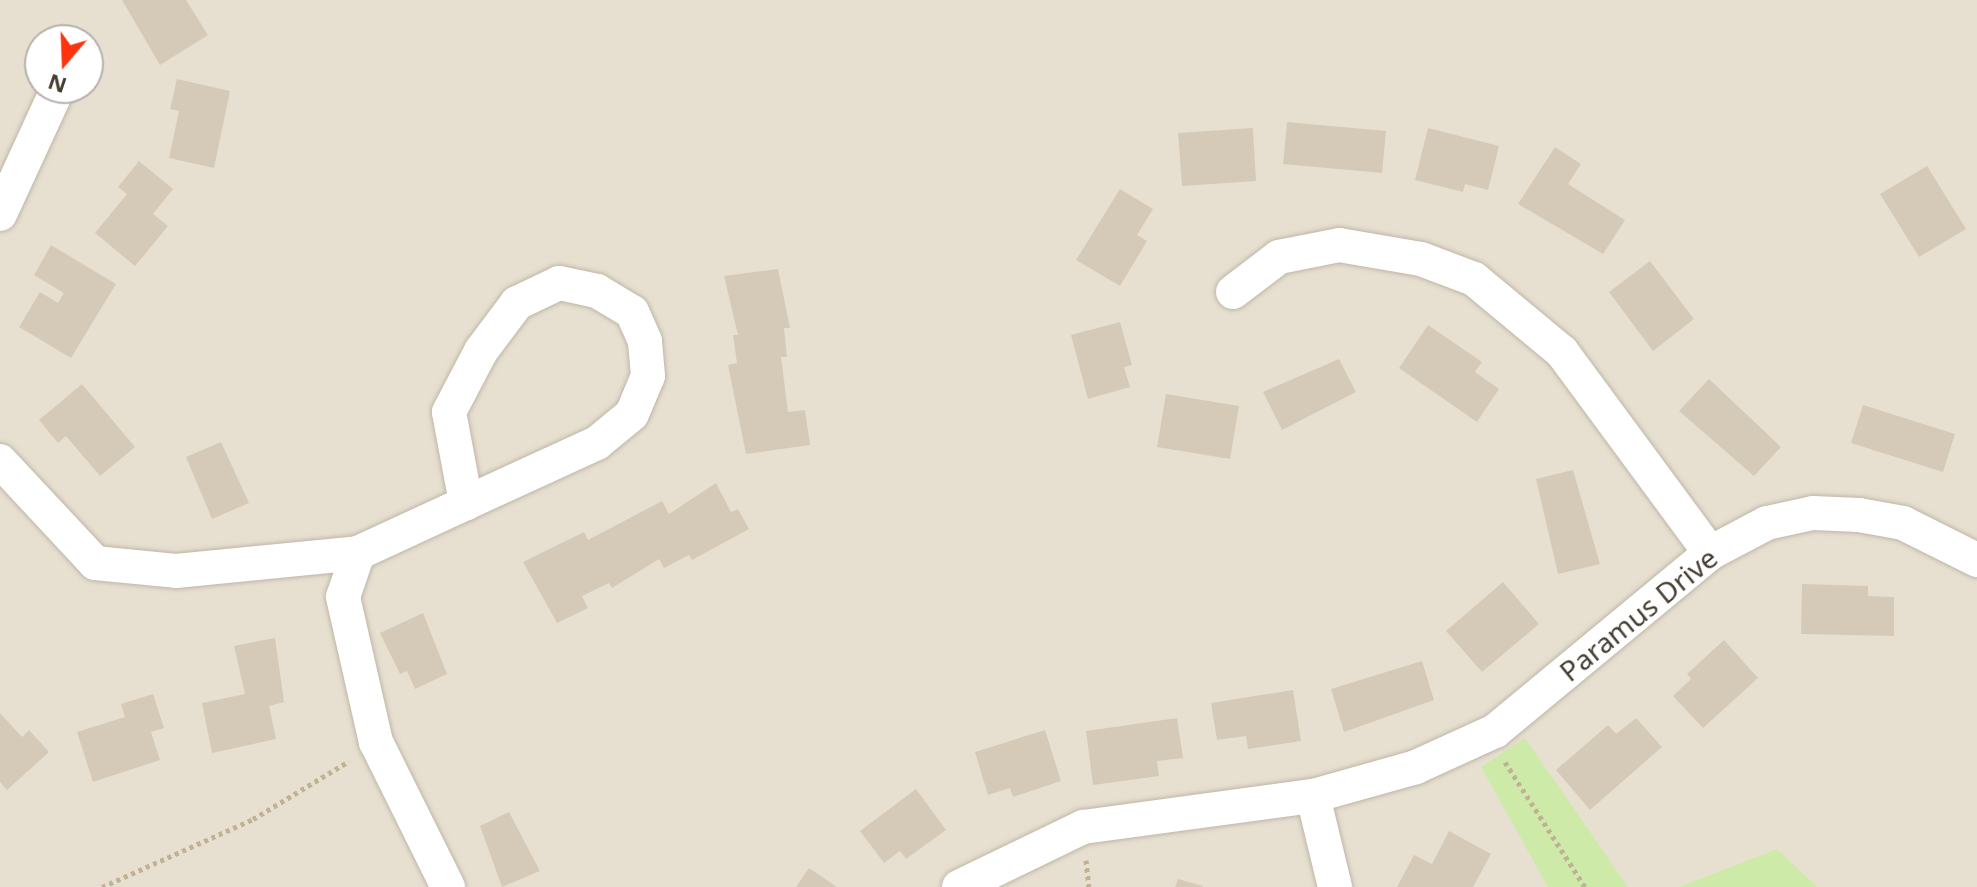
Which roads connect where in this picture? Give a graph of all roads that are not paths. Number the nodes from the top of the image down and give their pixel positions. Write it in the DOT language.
graph roads {
  1 [pos="51,104"];
  2 [pos="0,214"];
  3 [pos="1233,292"];
  4 [pos="0,461"];
  5 [pos="466,503"];
  6 [pos="358,553"];
  7 [pos="1710,553"];
  8 [pos="1977,560"];
  9 [pos="1313,796"];
  10 [pos="448,887"];
  11 [pos="959,887"];
  12 [pos="1335,887"];
  1 -- 2 [label="street"];
  3 -- 7 [label="street"];
  4 -- 6 [label="street"];
  5 -- 5 [label="street"];
  5 -- 6 [label="street"];
  6 -- 10 [label="street"];
  7 -- 8 [label="street, Paramus Drive"];
  7 -- 9 [label="street, Paramus Drive"];
  9 -- 11 [label="street, Paramus Drive"];
  9 -- 12 [label="street"];
}
